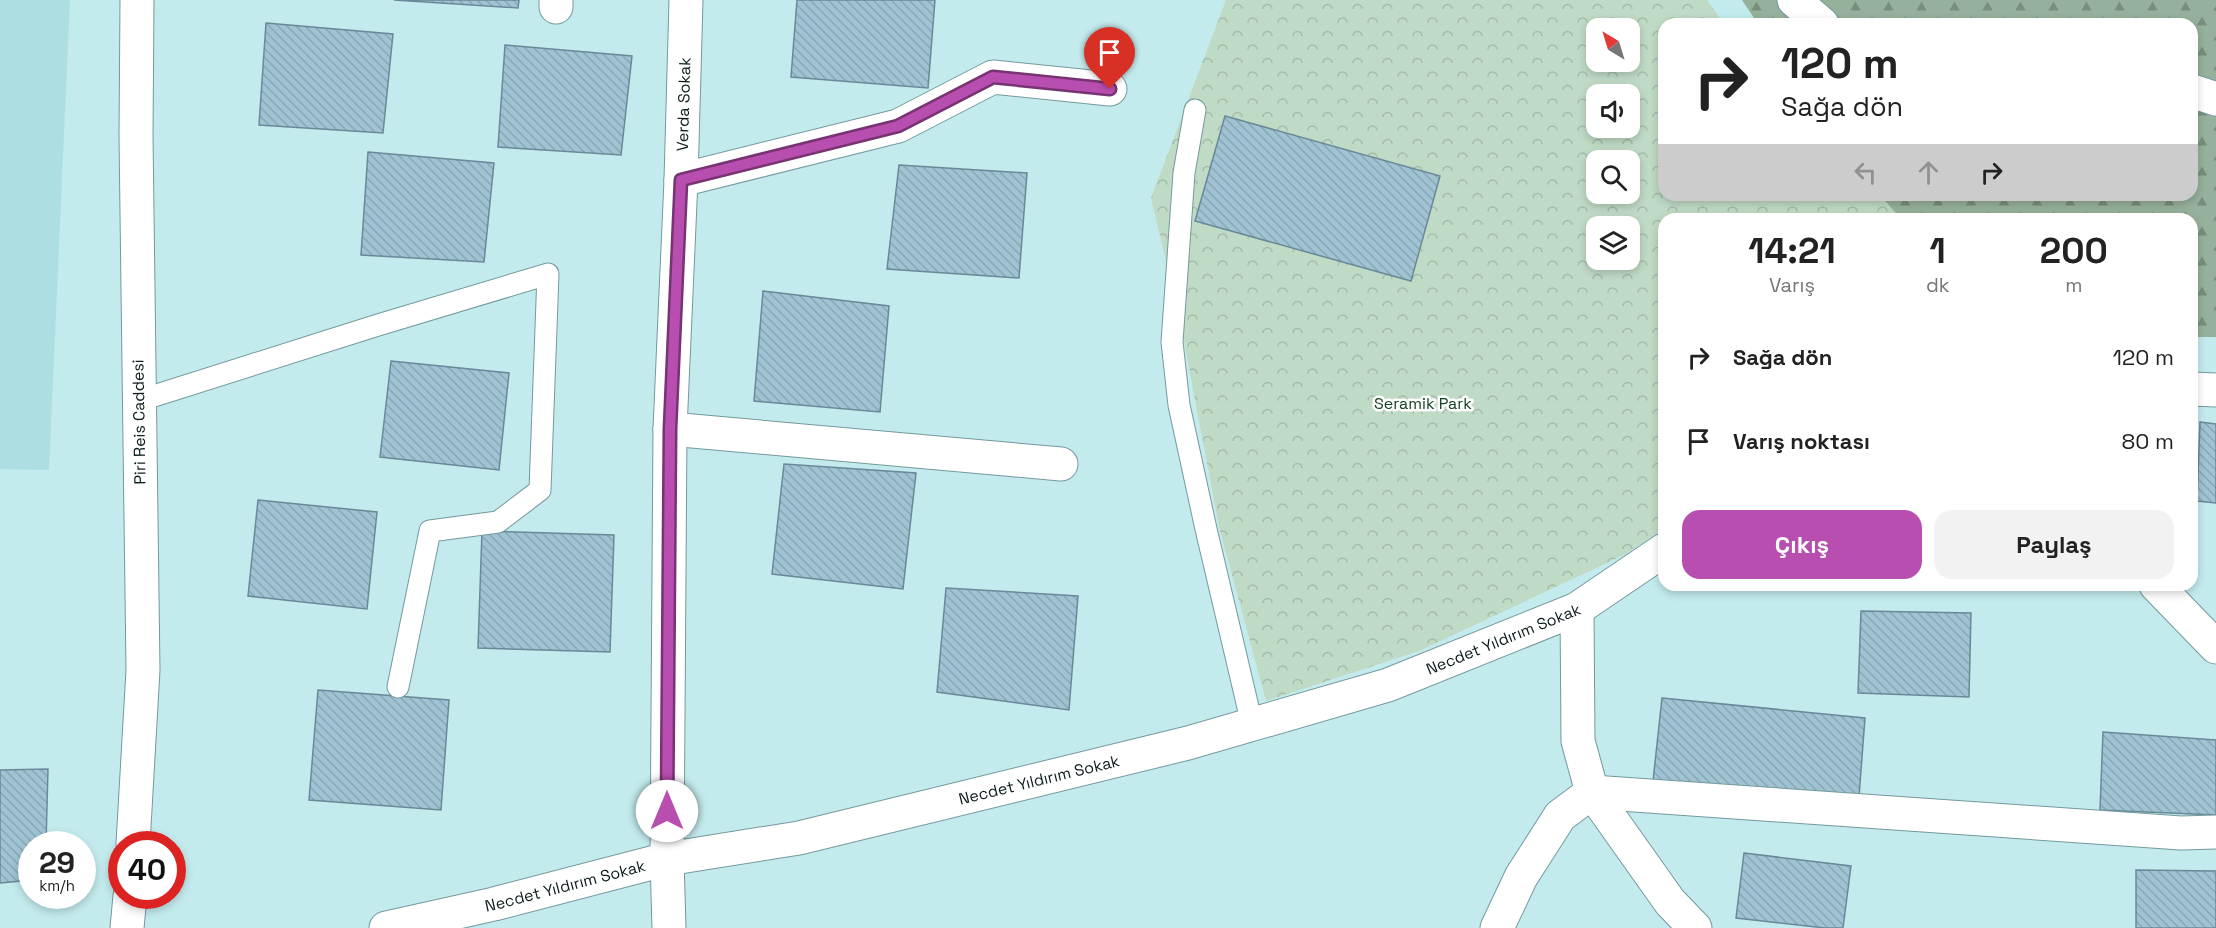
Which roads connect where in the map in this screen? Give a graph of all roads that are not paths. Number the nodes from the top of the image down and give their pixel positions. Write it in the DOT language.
graph roads {
  1 [pos="137,0"];
  2 [pos="686,0"];
  3 [pos="1794,0"];
  4 [pos="1815,18"];
  5 [pos="1110,89"];
  6 [pos="2198,93"];
  7 [pos="2216,99"];
  8 [pos="1195,110"];
  9 [pos="681,180"];
  10 [pos="2198,389"];
  11 [pos="2216,390"];
  12 [pos="138,401"];
  13 [pos="670,429"];
  14 [pos="1061,464"];
  15 [pos="1658,554"];
  16 [pos="2162,591"];
  17 [pos="1577,609"];
  18 [pos="2216,647"];
  19 [pos="398,687"];
  20 [pos="1252,724"];
  21 [pos="1592,792"];
  22 [pos="134,831"];
  23 [pos="2216,832"];
  24 [pos="667,859"];
  25 [pos="129,909"];
  26 [pos="127,928"];
  27 [pos="386,928"];
  28 [pos="669,928"];
  29 [pos="1497,928"];
  30 [pos="1695,928"];
  1 -- 12 [label="street, Piri Reis Caddesi"];
  2 -- 9 [label="street, Verda Sokak"];
  3 -- 4 [label="street"];
  5 -- 9 [label="street"];
  6 -- 7 [label="street"];
  8 -- 20 [label="lane"];
  9 -- 13 [label="street, Verda Sokak"];
  10 -- 11 [label="street"];
  12 -- 19 [label="lane"];
  12 -- 22 [label="street, Piri Reis Caddesi"];
  13 -- 14 [label="street"];
  13 -- 24 [label="street, Verda Sokak"];
  15 -- 17 [label="street, Necdet Yıldırım Sokak"];
  16 -- 18 [label="street"];
  17 -- 20 [label="street, Necdet Yıldırım Sokak"];
  17 -- 21 [label="street"];
  20 -- 24 [label="street, Necdet Yıldırım Sokak"];
  21 -- 23 [label="street"];
  21 -- 29 [label="street"];
  21 -- 30 [label="street"];
  24 -- 27 [label="street, Necdet Yıldırım Sokak"];
  24 -- 28 [label="street, Verda Sokak"];
  25 -- 26 [label="street"];
}
